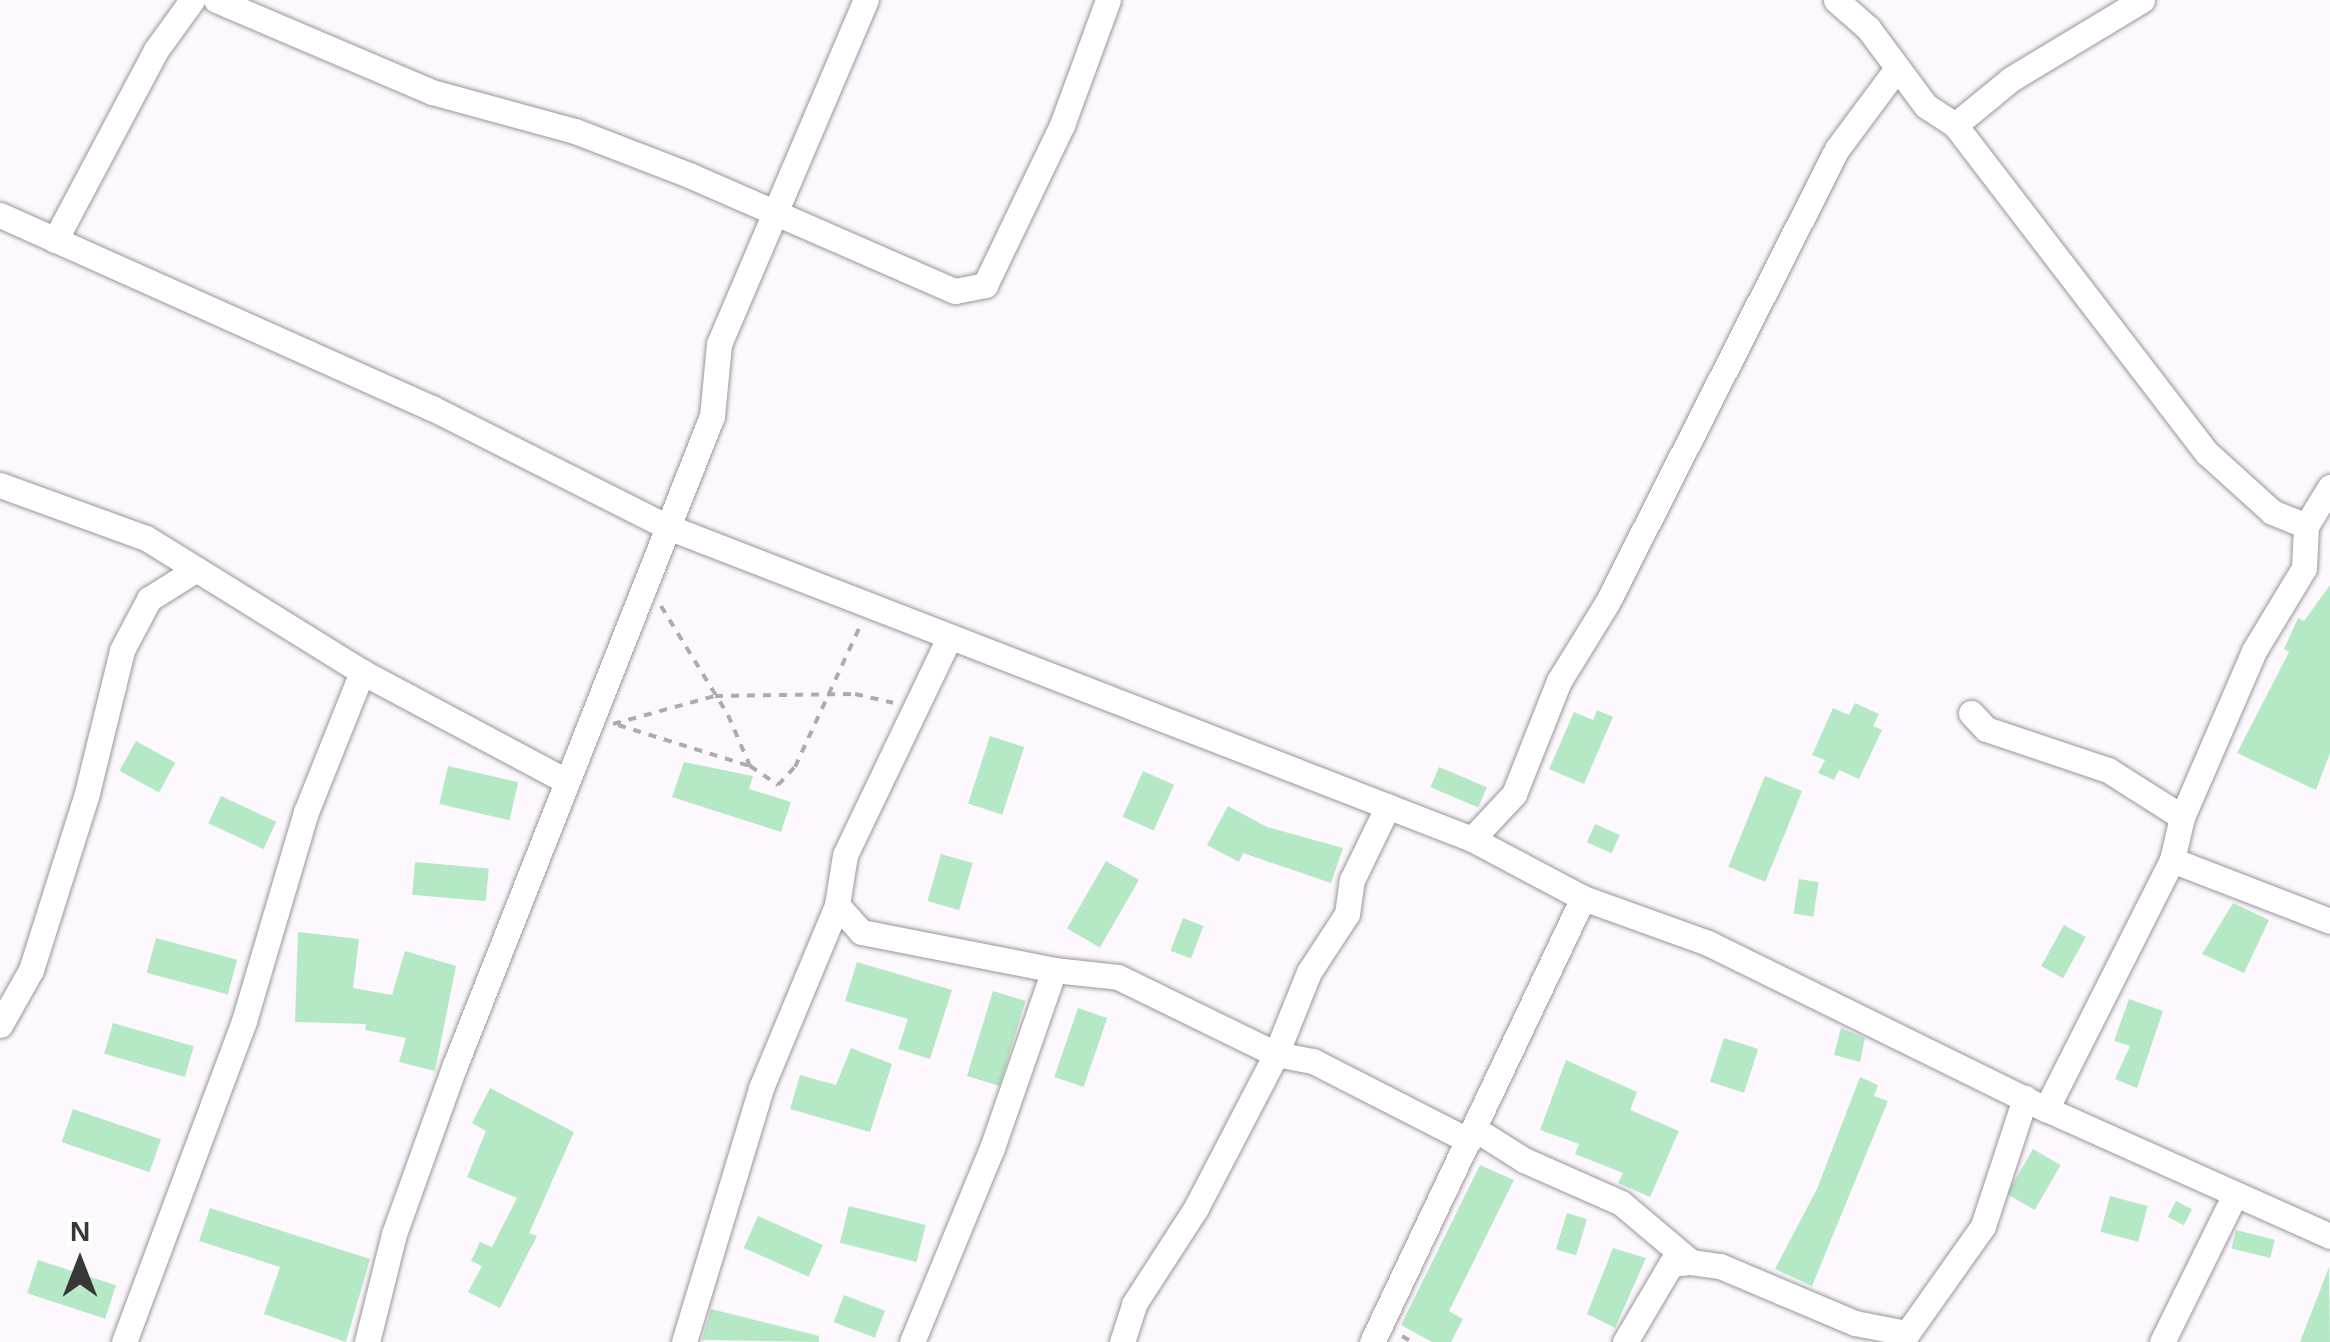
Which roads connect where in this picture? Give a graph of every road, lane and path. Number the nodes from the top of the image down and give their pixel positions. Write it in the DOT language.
graph roads {
  1 [pos="192,0"];
  2 [pos="216,0"];
  3 [pos="866,0"];
  4 [pos="1108,0"];
  5 [pos="1836,0"];
  6 [pos="2142,0"];
  7 [pos="1895,71"];
  8 [pos="1956,125"];
  9 [pos="0,215"];
  10 [pos="775,215"];
  11 [pos="55,240"];
  12 [pos="0,485"];
  13 [pos="2328,496"];
  14 [pos="2306,526"];
  15 [pos="668,527"];
  16 [pos="195,570"];
  17 [pos="646,581"];
  18 [pos="868,608"];
  19 [pos="948,640"];
  20 [pos="362,672"];
  21 [pos="830,693"];
  22 [pos="715,696"];
  23 [pos="915,704"];
  24 [pos="1971,713"];
  25 [pos="601,721"];
  26 [pos="750,766"];
  27 [pos="564,780"];
  28 [pos="1388,806"];
  29 [pos="2182,816"];
  30 [pos="1472,840"];
  31 [pos="2172,860"];
  32 [pos="1584,898"];
  33 [pos="837,905"];
  34 [pos="2330,921"];
  35 [pos="1054,970"];
  36 [pos="0,1025"];
  37 [pos="1276,1054"];
  38 [pos="2036,1104"];
  39 [pos="1472,1135"];
  40 [pos="2236,1194"];
  41 [pos="2330,1236"];
  42 [pos="1691,1262"];
  43 [pos="1904,1337"];
  44 [pos="124,1342"];
  45 [pos="368,1342"];
  46 [pos="684,1342"];
  47 [pos="912,1342"];
  48 [pos="1122,1342"];
  49 [pos="1372,1342"];
  50 [pos="1625,1342"];
  51 [pos="2162,1342"];
  1 -- 11 [label="street"];
  2 -- 10 [label="street"];
  3 -- 10 [label="street"];
  4 -- 10 [label="street"];
  5 -- 7 [label="street"];
  6 -- 8 [label="street"];
  7 -- 8 [label="street"];
  7 -- 30 [label="street"];
  8 -- 14 [label="street"];
  9 -- 11 [label="street"];
  10 -- 15 [label="street"];
  11 -- 15 [label="street"];
  12 -- 16 [label="street"];
  13 -- 14 [label="street"];
  14 -- 29 [label="street"];
  15 -- 17 [label="street"];
  15 -- 18 [label="street"];
  16 -- 20 [label="street"];
  16 -- 36 [label="street"];
  17 -- 22 [label="path"];
  17 -- 25 [label="street"];
  18 -- 19 [label="street"];
  18 -- 21 [label="path"];
  19 -- 23 [label="street"];
  19 -- 28 [label="street"];
  20 -- 27 [label="street"];
  20 -- 44 [label="street"];
  21 -- 22 [label="path"];
  21 -- 23 [label="path"];
  21 -- 26 [label="path"];
  22 -- 25 [label="path"];
  22 -- 26 [label="path"];
  23 -- 33 [label="street"];
  24 -- 29 [label="street"];
  25 -- 26 [label="path"];
  25 -- 27 [label="street"];
  27 -- 45 [label="street"];
  28 -- 30 [label="street"];
  28 -- 37 [label="street"];
  29 -- 31 [label="street"];
  30 -- 32 [label="street"];
  31 -- 34 [label="street"];
  31 -- 38 [label="street"];
  32 -- 38 [label="street"];
  32 -- 39 [label="street"];
  33 -- 35 [label="street"];
  33 -- 46 [label="street"];
  35 -- 37 [label="street"];
  35 -- 47 [label="street"];
  37 -- 39 [label="street"];
  37 -- 48 [label="street"];
  38 -- 40 [label="street"];
  38 -- 43 [label="street"];
  39 -- 42 [label="street"];
  39 -- 49 [label="street"];
  40 -- 41 [label="street"];
  40 -- 51 [label="street"];
  42 -- 43 [label="street"];
  42 -- 50 [label="street"];
}
